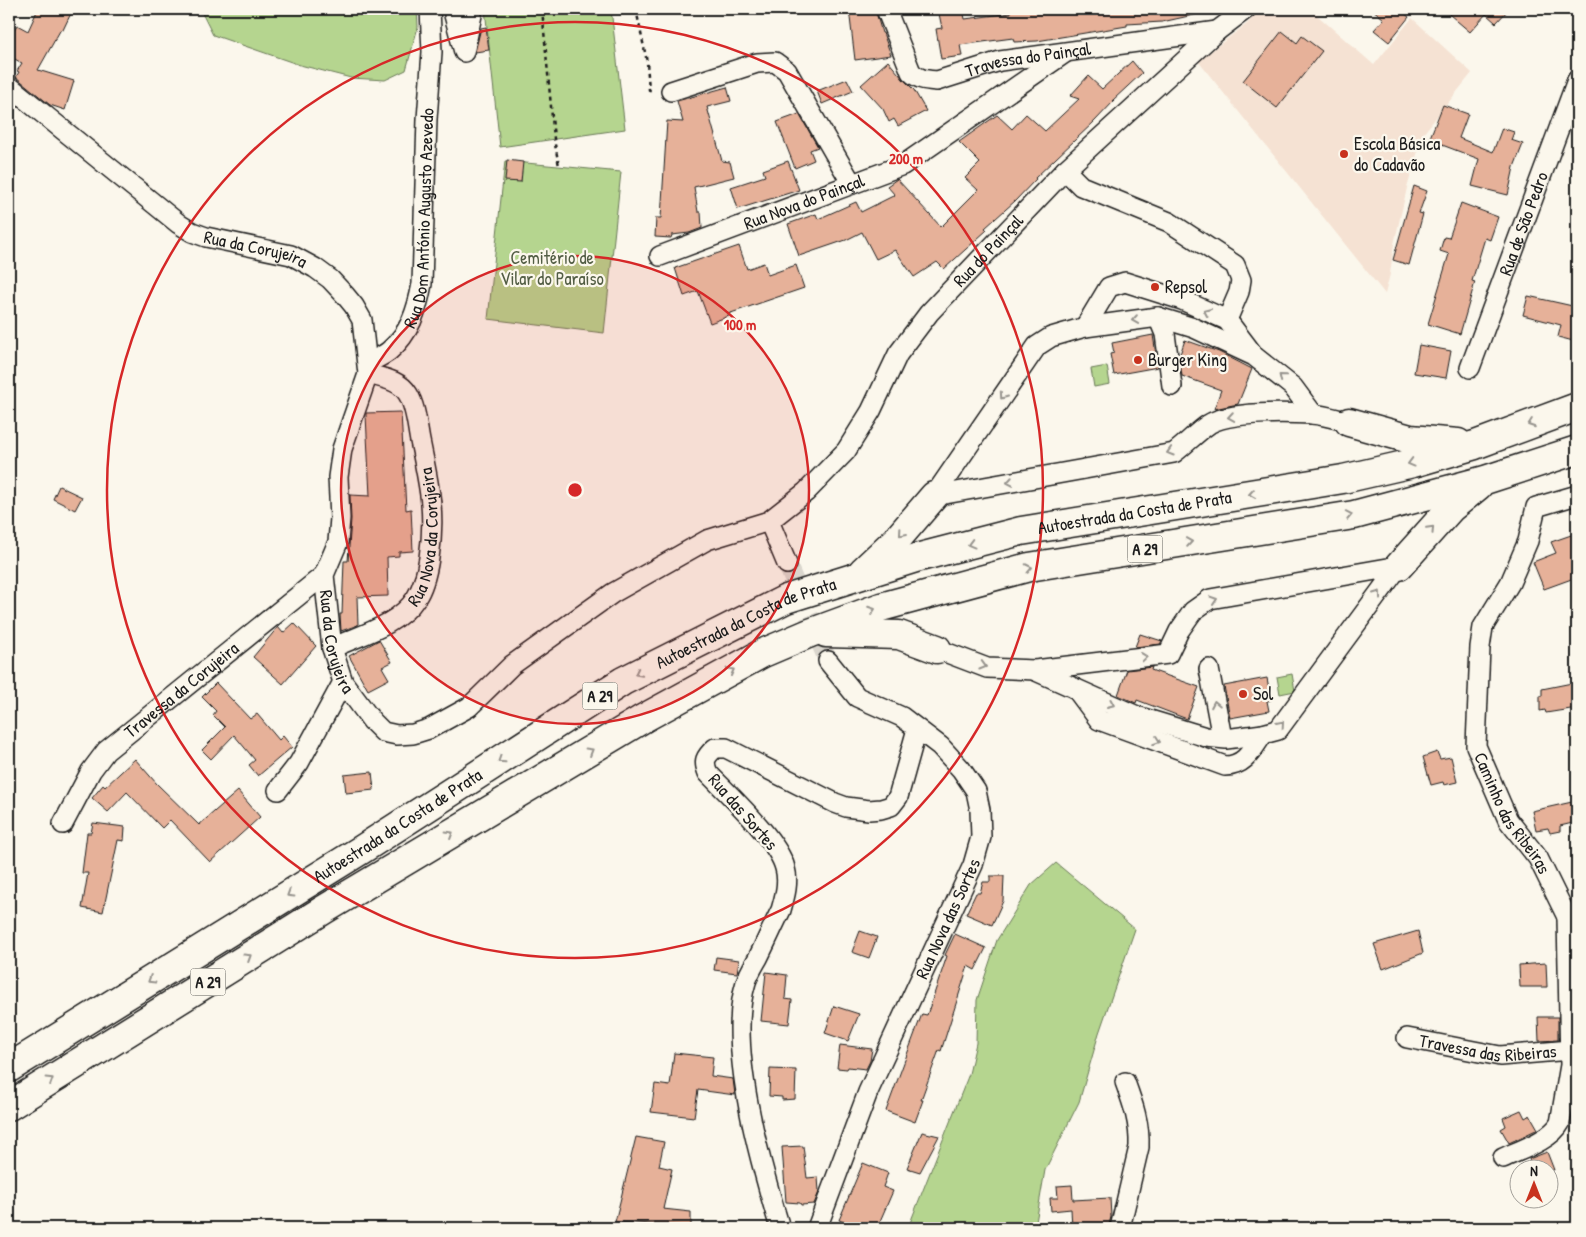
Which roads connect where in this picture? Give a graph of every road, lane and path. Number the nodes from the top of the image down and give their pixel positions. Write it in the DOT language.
graph roads {
  1 [pos="430,9"];
  2 [pos="458,9"];
  3 [pos="467,9"];
  4 [pos="542,9"];
  5 [pos="636,9"];
  6 [pos="886,9"];
  7 [pos="1246,9"];
  8 [pos="1216,31"];
  9 [pos="432,52"];
  10 [pos="464,52"];
  11 [pos="1065,52"];
  12 [pos="1577,80"];
  13 [pos="9,86"];
  14 [pos="671,91"];
  15 [pos="559,166"];
  16 [pos="1065,170"];
  17 [pos="852,184"];
  18 [pos="660,256"];
  19 [pos="1158,317"];
  20 [pos="1227,320"];
  21 [pos="1085,327"];
  22 [pos="1254,356"];
  23 [pos="368,368"];
  24 [pos="1470,368"];
  25 [pos="1172,386"];
  26 [pos="1577,407"];
  27 [pos="1313,414"];
  28 [pos="1349,422"];
  29 [pos="1475,444"];
  30 [pos="1577,450"];
  31 [pos="1485,480"];
  32 [pos="1577,495"];
  33 [pos="934,496"];
  34 [pos="769,521"];
  35 [pos="786,564"];
  36 [pos="1399,566"];
  37 [pos="324,575"];
  38 [pos="858,575"];
  39 [pos="810,633"];
  40 [pos="332,648"];
  41 [pos="937,649"];
  42 [pos="828,661"];
  43 [pos="1209,669"];
  44 [pos="1035,670"];
  45 [pos="343,682"];
  46 [pos="1075,688"];
  47 [pos="917,729"];
  48 [pos="1263,734"];
  49 [pos="1222,738"];
  50 [pos="278,790"];
  51 [pos="63,824"];
  52 [pos="1572,923"];
  53 [pos="1407,1038"];
  54 [pos="1572,1060"];
  55 [pos="9,1068"];
  56 [pos="1125,1082"];
  57 [pos="9,1106"];
  58 [pos="1503,1158"];
  59 [pos="780,1228"];
  60 [pos="817,1228"];
  61 [pos="1120,1228"];
  1 -- 9 [label="street, Rua Dom António Augusto Azevedo"];
  2 -- 10 [label="street"];
  3 -- 10 [label="street"];
  4 -- 15 [label="path"];
  5 -- 14 [label="path"];
  6 -- 11 [label="street, Travessa do Painçal"];
  7 -- 8 [label="street, Rua do Painçal"];
  8 -- 11 [label="street, Travessa do Painçal"];
  8 -- 16 [label="street, Rua do Painçal"];
  9 -- 10 [label="street"];
  9 -- 23 [label="street, Rua Dom António Augusto Azevedo"];
  11 -- 17 [label="street, Rua Nova do Painçal"];
  12 -- 24 [label="street, Rua de São Pedro"];
  13 -- 23 [label="street, Rua da Corujeira"];
  14 -- 17 [label="street"];
  16 -- 20 [label="street"];
  16 -- 34 [label="street, Rua do Painçal"];
  17 -- 18 [label="street, Rua Nova do Painçal"];
  19 -- 21 [label="street, one-way"];
  19 -- 22 [label="street"];
  19 -- 25 [label="street"];
  20 -- 21 [label="street, one-way"];
  20 -- 22 [label="street"];
  21 -- 33 [label="street, one-way"];
  27 -- 22 [label="street, one-way"];
  23 -- 37 [label="street, Rua da Corujeira"];
  23 -- 40 [label="street, Rua Nova da Corujeira"];
  26 -- 29 [label="highway, Autoestrada da Costa de Prata / A 29, one-way"];
  27 -- 28 [label="street"];
  27 -- 33 [label="street, one-way"];
  28 -- 29 [label="highway"];
  29 -- 38 [label="highway, Autoestrada da Costa de Prata / A 29, one-way"];
  30 -- 31 [label="highway, Autoestrada da Costa de Prata / A 29"];
  36 -- 31 [label="highway, one-way"];
  39 -- 31 [label="highway, Autoestrada da Costa de Prata / A 29, one-way"];
  32 -- 52 [label="street, Caminho das Ribeiras"];
  33 -- 38 [label="highway, one-way"];
  34 -- 35 [label="street"];
  34 -- 45 [label="street, Rua da Corujeira"];
  44 -- 36 [label="street, one-way"];
  48 -- 36 [label="street, one-way"];
  37 -- 40 [label="street, Rua da Corujeira"];
  37 -- 51 [label="street, Travessa da Corujeira"];
  38 -- 55 [label="highway, Autoestrada da Costa de Prata / A 29, one-way"];
  39 -- 41 [label="highway"];
  57 -- 39 [label="highway, Autoestrada da Costa de Prata / A 29, one-way"];
  40 -- 45 [label="street, Rua da Corujeira"];
  41 -- 44 [label="street, one-way"];
  42 -- 47 [label="street, Rua Nova das Sortes"];
  49 -- 43 [label="street, one-way"];
  44 -- 46 [label="street"];
  45 -- 50 [label="street"];
  46 -- 48 [label="street, one-way"];
  46 -- 49 [label="street, one-way"];
  47 -- 59 [label="street, Rua das Sortes"];
  47 -- 60 [label="street, Rua Nova das Sortes"];
  48 -- 49 [label="street"];
  52 -- 54 [label="street"];
  53 -- 54 [label="street, Travessa das Ribeiras"];
  54 -- 58 [label="street"];
  56 -- 61 [label="street"];
}
